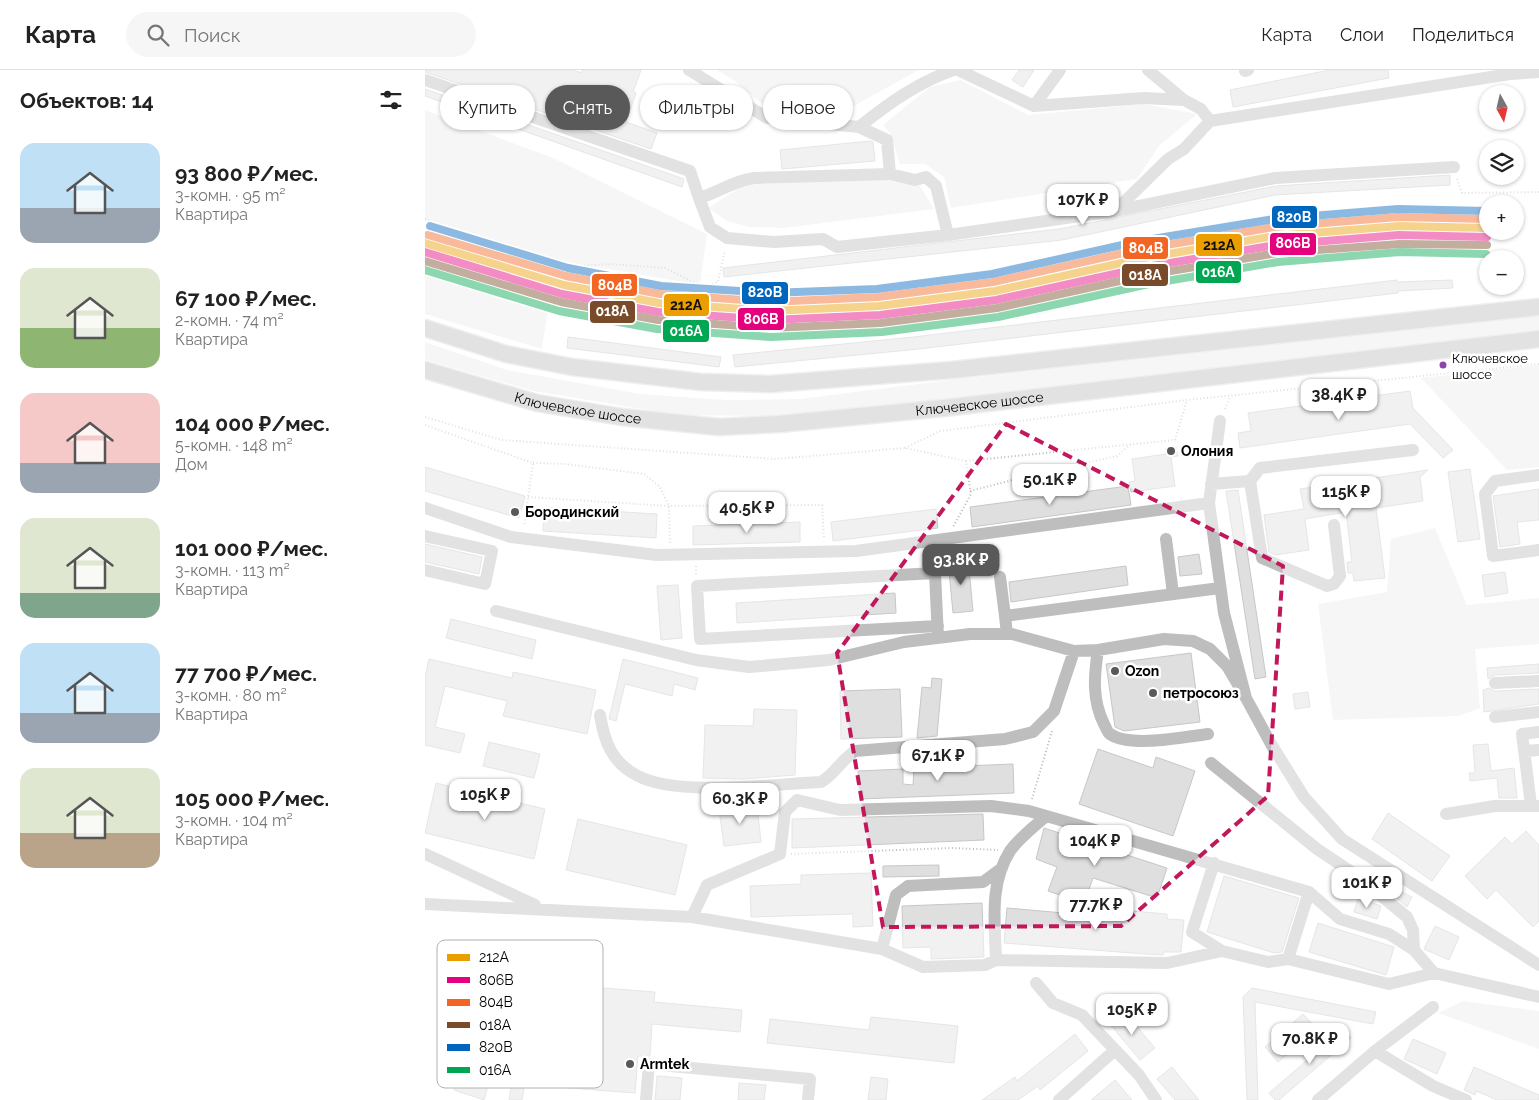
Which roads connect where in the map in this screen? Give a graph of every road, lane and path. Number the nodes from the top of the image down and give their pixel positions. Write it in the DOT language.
graph roads {
  1 [pos="689,70"];
  2 [pos="953,70"];
  3 [pos="958,70"];
  4 [pos="1060,70"];
  5 [pos="1148,70"];
  6 [pos="1539,72"];
  7 [pos="425,80"];
  8 [pos="1184,100"];
  9 [pos="1034,106"];
  10 [pos="1210,121"];
  11 [pos="859,127"];
  12 [pos="1453,167"];
  13 [pos="890,174"];
  14 [pos="1539,192"];
  15 [pos="699,198"];
  16 [pos="1115,211"];
  17 [pos="425,219"];
  18 [pos="949,235"];
  19 [pos="727,238"];
  20 [pos="1539,307"];
  21 [pos="425,328"];
  22 [pos="1539,339"];
  23 [pos="1539,364"];
  24 [pos="425,370"];
  25 [pos="1229,396"];
  26 [pos="1187,400"];
  27 [pos="425,417"];
  28 [pos="1220,421"];
  29 [pos="425,425"];
  30 [pos="1131,444"];
  31 [pos="905,448"];
  32 [pos="1413,450"];
  33 [pos="966,462"];
  34 [pos="533,463"];
  35 [pos="1539,475"];
  36 [pos="1250,481"];
  37 [pos="1211,484"];
  38 [pos="971,491"];
  39 [pos="528,497"];
  40 [pos="1209,503"];
  41 [pos="669,506"];
  42 [pos="425,508"];
  43 [pos="1334,525"];
  44 [pos="991,532"];
  45 [pos="498,533"];
  46 [pos="425,536"];
  47 [pos="522,538"];
  48 [pos="947,538"];
  49 [pos="1166,539"];
  50 [pos="933,540"];
  51 [pos="476,548"];
  52 [pos="1539,550"];
  53 [pos="825,552"];
  54 [pos="695,554"];
  55 [pos="670,555"];
  56 [pos="425,570"];
  57 [pos="935,573"];
  58 [pos="1000,577"];
  59 [pos="697,586"];
  60 [pos="1220,588"];
  61 [pos="1173,594"];
  62 [pos="496,611"];
  63 [pos="1005,616"];
  64 [pos="938,632"];
  65 [pos="1007,634"];
  66 [pos="1098,650"];
  67 [pos="1074,651"];
  68 [pos="1539,680"];
  69 [pos="1495,684"];
  70 [pos="1246,698"];
  71 [pos="1539,712"];
  72 [pos="600,715"];
  73 [pos="1495,717"];
  74 [pos="1052,730"];
  75 [pos="1539,732"];
  76 [pos="1208,734"];
  77 [pos="1539,750"];
  78 [pos="1525,751"];
  79 [pos="1211,763"];
  80 [pos="1535,806"];
  81 [pos="1029,811"];
  82 [pos="1446,814"];
  83 [pos="1046,816"];
  84 [pos="1011,850"];
  85 [pos="425,854"];
  86 [pos="780,854"];
  87 [pos="1214,863"];
  88 [pos="1002,868"];
  89 [pos="1309,892"];
  90 [pos="425,904"];
  91 [pos="542,908"];
  92 [pos="691,917"];
  93 [pos="881,949"];
  94 [pos="1415,950"];
  95 [pos="1222,951"];
  96 [pos="1289,959"];
  97 [pos="996,960"];
  98 [pos="1539,965"];
  99 [pos="1434,973"];
  100 [pos="1036,983"];
  101 [pos="1539,997"];
  102 [pos="1433,1008"];
  103 [pos="1115,1050"];
  104 [pos="1375,1051"];
  105 [pos="646,1100"];
  106 [pos="808,1100"];
  107 [pos="1059,1100"];
  108 [pos="1156,1100"];
  109 [pos="1318,1100"];
  110 [pos="1466,1100"];
  1 -- 11 [label="street"];
  2 -- 11 [label="street"];
  3 -- 9 [label="street"];
  4 -- 9 [label="street"];
  5 -- 8 [label="street"];
  6 -- 10 [label="street"];
  7 -- 15 [label="street"];
  8 -- 9 [label="street"];
  8 -- 10 [label="street"];
  10 -- 16 [label="street"];
  11 -- 13 [label="street"];
  12 -- 14 [label="path"];
  12 -- 16 [label="street"];
  13 -- 15 [label="street"];
  13 -- 18 [label="street"];
  15 -- 19 [label="street"];
  16 -- 18 [label="street"];
  17 -- 19 [label="path"];
  18 -- 19 [label="street"];
  20 -- 21 [label="main road"];
  22 -- 24 [label="main road, Ключевское шоссе"];
  23 -- 25 [label="path"];
  25 -- 26 [label="path"];
  25 -- 28 [label="path"];
  26 -- 30 [label="path"];
  26 -- 31 [label="path"];
  27 -- 31 [label="path"];
  28 -- 37 [label="street"];
  29 -- 34 [label="path"];
  30 -- 33 [label="path"];
  30 -- 38 [label="path"];
  31 -- 33 [label="path"];
  32 -- 36 [label="street"];
  33 -- 38 [label="path"];
  34 -- 39 [label="path"];
  34 -- 41 [label="path"];
  35 -- 52 [label="street"];
  36 -- 37 [label="street"];
  36 -- 43 [label="street"];
  37 -- 40 [label="street"];
  38 -- 48 [label="path"];
  39 -- 41 [label="path"];
  39 -- 47 [label="path"];
  40 -- 44 [label="street"];
  40 -- 60 [label="street"];
  41 -- 53 [label="path"];
  41 -- 55 [label="path"];
  42 -- 45 [label="street"];
  44 -- 48 [label="street"];
  44 -- 58 [label="path"];
  45 -- 47 [label="street"];
  45 -- 51 [label="street"];
  46 -- 51 [label="street"];
  47 -- 55 [label="street"];
  48 -- 50 [label="street"];
  49 -- 61 [label="street"];
  50 -- 53 [label="street"];
  50 -- 57 [label="path"];
  51 -- 56 [label="street"];
  53 -- 54 [label="street"];
  54 -- 55 [label="street"];
  54 -- 59 [label="path"];
  57 -- 59 [label="street"];
  57 -- 64 [label="street"];
  58 -- 63 [label="street"];
  59 -- 64 [label="street"];
  60 -- 61 [label="street"];
  60 -- 70 [label="street"];
  61 -- 63 [label="street"];
  62 -- 64 [label="street"];
  63 -- 65 [label="street"];
  64 -- 65 [label="street"];
  65 -- 67 [label="street"];
  66 -- 67 [label="street"];
  66 -- 70 [label="street"];
  66 -- 76 [label="street"];
  67 -- 72 [label="street"];
  68 -- 69 [label="street"];
  70 -- 98 [label="street"];
  71 -- 73 [label="street"];
  74 -- 81 [label="path"];
  75 -- 78 [label="street"];
  77 -- 78 [label="street"];
  78 -- 80 [label="street"];
  79 -- 94 [label="street"];
  80 -- 82 [label="street"];
  81 -- 83 [label="street"];
  81 -- 86 [label="street"];
  83 -- 84 [label="street"];
  83 -- 87 [label="street"];
  84 -- 86 [label="path"];
  84 -- 88 [label="street"];
  85 -- 91 [label="street"];
  86 -- 92 [label="street"];
  87 -- 89 [label="street"];
  87 -- 95 [label="street"];
  88 -- 93 [label="street"];
  88 -- 97 [label="street"];
  89 -- 94 [label="street"];
  89 -- 96 [label="street"];
  90 -- 91 [label="street"];
  91 -- 92 [label="street"];
  92 -- 93 [label="street"];
  93 -- 97 [label="street"];
  94 -- 99 [label="street"];
  95 -- 96 [label="street"];
  95 -- 97 [label="street"];
  96 -- 99 [label="street"];
  99 -- 101 [label="street"];
  100 -- 103 [label="street"];
  102 -- 104 [label="street"];
  103 -- 107 [label="street"];
  103 -- 108 [label="street"];
  104 -- 109 [label="street"];
  104 -- 110 [label="street"];
  105 -- 106 [label="street"];
}
